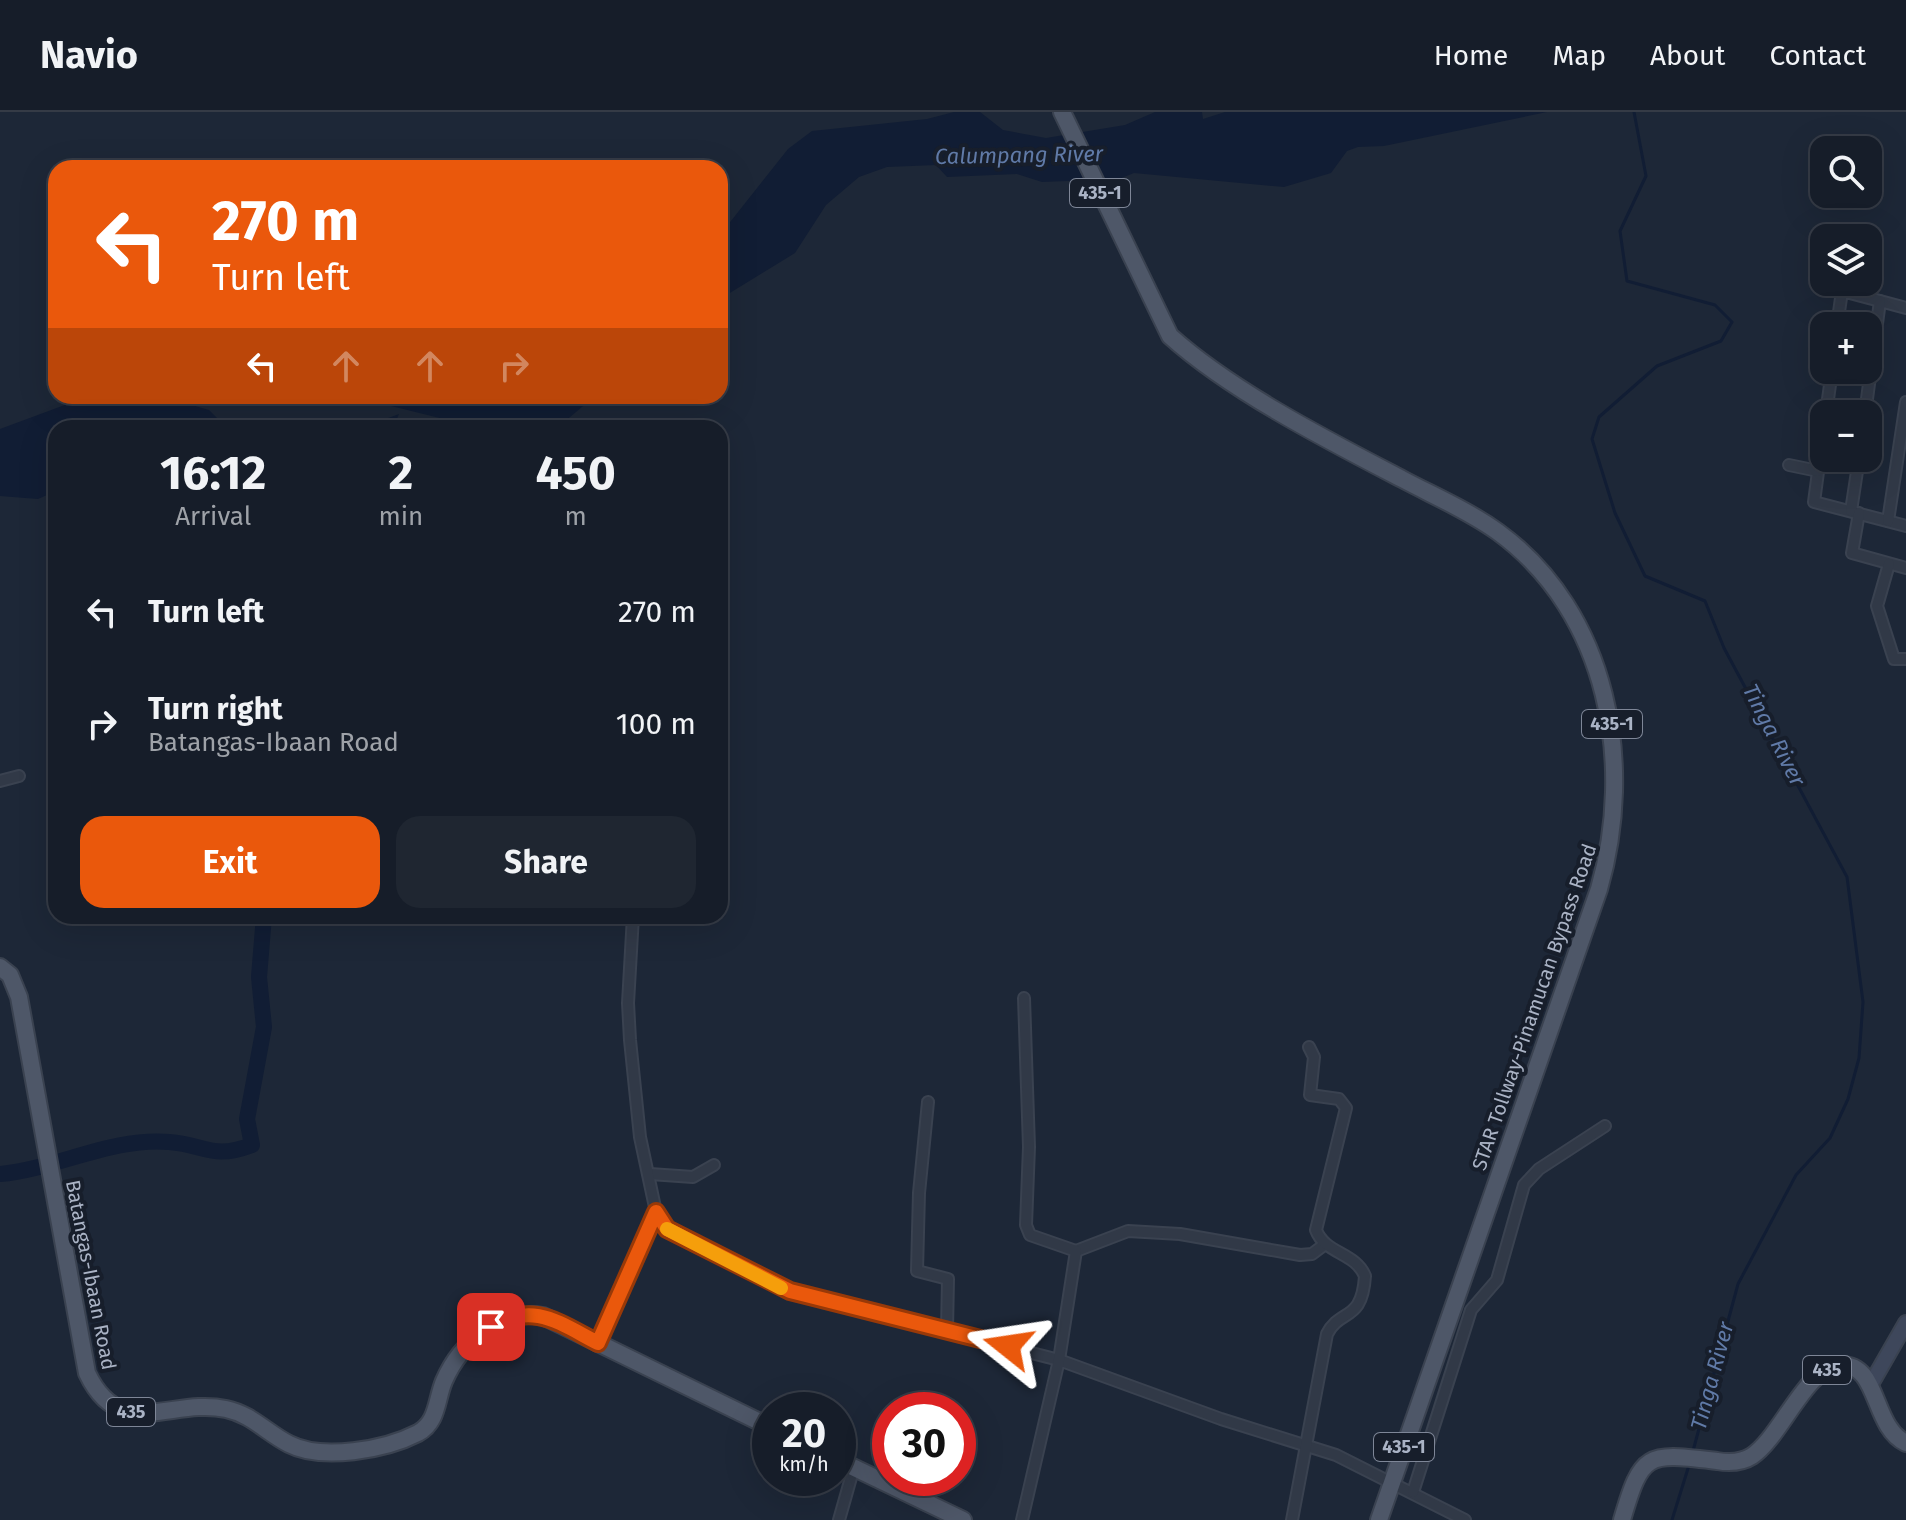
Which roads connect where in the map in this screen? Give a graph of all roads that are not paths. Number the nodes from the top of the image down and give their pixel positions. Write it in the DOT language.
graph roads {
  1 [pos="1062,112"];
  2 [pos="1880,301"];
  3 [pos="1906,308"];
  4 [pos="1839,312"];
  5 [pos="1867,400"];
  6 [pos="1906,402"];
  7 [pos="1789,465"];
  8 [pos="1810,469"];
  9 [pos="1818,472"];
  10 [pos="1858,472"];
  11 [pos="1855,512"];
  12 [pos="1888,521"];
  13 [pos="1906,526"];
  14 [pos="1889,564"];
  15 [pos="1906,568"];
  16 [pos="1906,659"];
  17 [pos="19,776"];
  18 [pos="0,781"];
  19 [pos="633,924"];
  20 [pos="0,967"];
  21 [pos="1024,998"];
  22 [pos="1309,1047"];
  23 [pos="928,1102"];
  24 [pos="1605,1126"];
  25 [pos="714,1165"];
  26 [pos="650,1174"];
  27 [pos="656,1212"];
  28 [pos="1324,1245"];
  29 [pos="1076,1251"];
  30 [pos="1906,1323"];
  31 [pos="947,1330"];
  32 [pos="598,1343"];
  33 [pos="1059,1360"];
  34 [pos="1871,1384"];
  35 [pos="752,1418"];
  36 [pos="1906,1443"];
  37 [pos="1308,1446"];
  38 [pos="856,1468"];
  39 [pos="1393,1481"];
  40 [pos="1413,1492"];
  41 [pos="842,1496"];
  42 [pos="839,1520"];
  43 [pos="963,1520"];
  44 [pos="1022,1520"];
  45 [pos="1292,1520"];
  46 [pos="1379,1520"];
  47 [pos="1465,1520"];
  48 [pos="1622,1520"];
  1 -- 39 [label="main road, STAR Tollway-Pinamucan Bypass Road / 435-1"];
  2 -- 3 [label="street"];
  2 -- 4 [label="street"];
  2 -- 5 [label="street"];
  6 -- 12 [label="street"];
  7 -- 8 [label="street"];
  9 -- 11 [label="street"];
  10 -- 11 [label="street"];
  11 -- 12 [label="street"];
  11 -- 14 [label="street"];
  12 -- 13 [label="street"];
  14 -- 15 [label="street"];
  14 -- 16 [label="street"];
  17 -- 18 [label="street"];
  19 -- 26 [label="street"];
  20 -- 32 [label="main road, Batangas-Ibaan Road / 435"];
  21 -- 29 [label="street"];
  22 -- 28 [label="street"];
  23 -- 31 [label="street"];
  24 -- 40 [label="street"];
  25 -- 26 [label="street"];
  26 -- 27 [label="street"];
  27 -- 31 [label="street"];
  27 -- 32 [label="street"];
  28 -- 29 [label="street"];
  28 -- 37 [label="street"];
  29 -- 33 [label="street"];
  30 -- 34 [label="street"];
  31 -- 33 [label="street"];
  32 -- 35 [label="main road, Batangas-Ibaan Road / 435"];
  33 -- 37 [label="street"];
  33 -- 44 [label="street"];
  34 -- 36 [label="main road, 435"];
  34 -- 48 [label="main road, 435"];
  37 -- 39 [label="street"];
  37 -- 45 [label="street"];
  38 -- 43 [label="main road"];
  39 -- 40 [label="street"];
  39 -- 46 [label="main road, STAR Tollway-Pinamucan Bypass Road / 435-1"];
  40 -- 47 [label="street"];
  41 -- 42 [label="street"];
}
